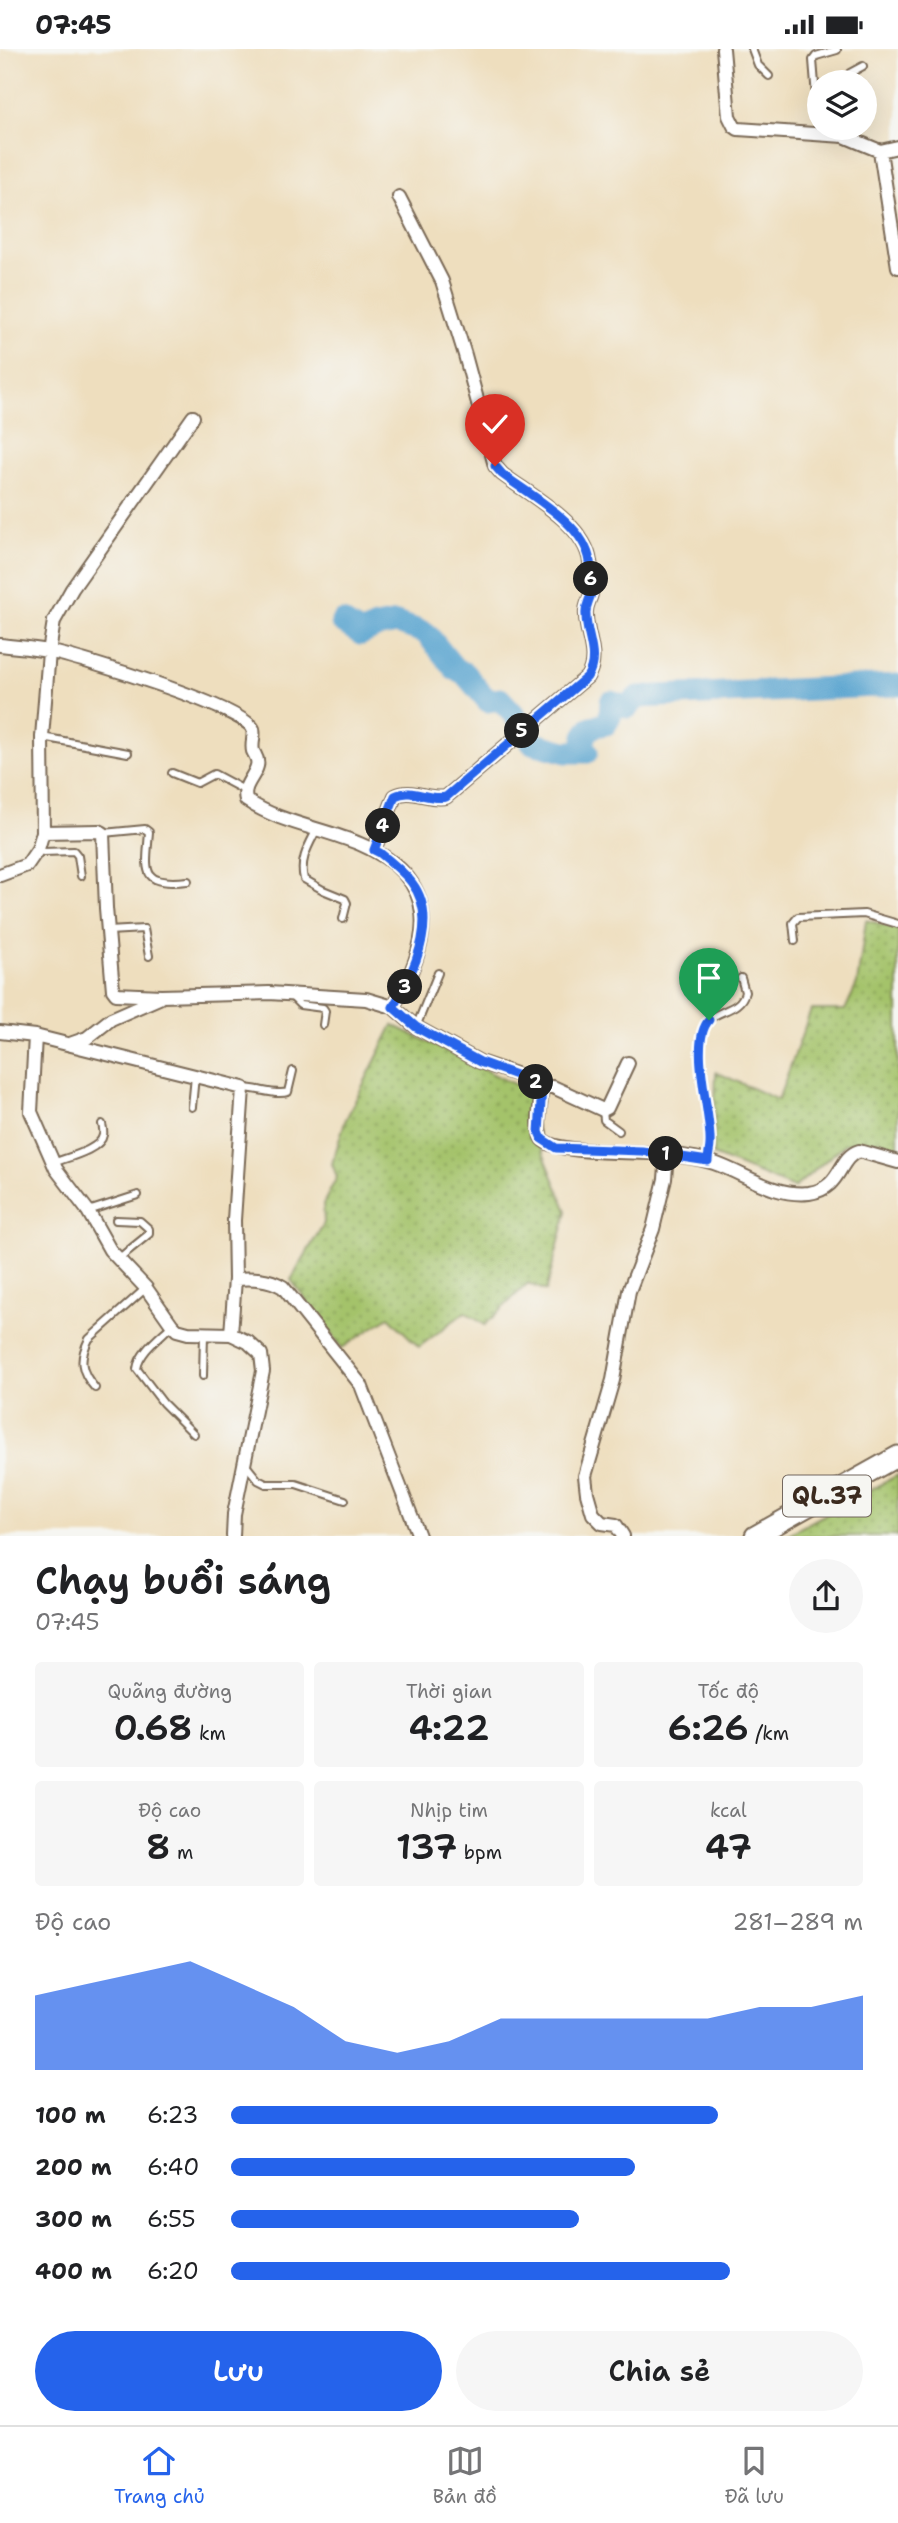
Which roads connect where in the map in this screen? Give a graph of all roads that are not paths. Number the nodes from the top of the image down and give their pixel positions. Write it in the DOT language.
graph roads {
  1 [pos="723,49"];
  2 [pos="752,49"];
  3 [pos="837,50"];
  4 [pos="863,66"];
  5 [pos="814,70"];
  6 [pos="856,70"];
  7 [pos="769,76"];
  8 [pos="807,134"];
  9 [pos="859,140"];
  10 [pos="898,147"];
  11 [pos="880,151"];
  12 [pos="399,197"];
  13 [pos="898,267"];
  14 [pos="193,417"];
  15 [pos="0,645"];
  16 [pos="49,652"];
  17 [pos="42,737"];
  18 [pos="128,753"];
  19 [pos="172,773"];
  20 [pos="244,790"];
  21 [pos="317,829"];
  22 [pos="43,832"];
  23 [pos="103,834"];
  24 [pos="38,849"];
  25 [pos="374,850"];
  26 [pos="0,875"];
  27 [pos="81,876"];
  28 [pos="188,881"];
  29 [pos="343,919"];
  30 [pos="898,924"];
  31 [pos="108,931"];
  32 [pos="795,941"];
  33 [pos="149,955"];
  34 [pos="438,973"];
  35 [pos="741,978"];
  36 [pos="290,994"];
  37 [pos="161,996"];
  38 [pos="393,1007"];
  39 [pos="323,1025"];
  40 [pos="416,1027"];
  41 [pos="0,1033"];
  42 [pos="35,1036"];
  43 [pos="68,1044"];
  44 [pos="628,1063"];
  45 [pos="293,1071"];
  46 [pos="195,1076"];
  47 [pos="542,1087"];
  48 [pos="243,1088"];
  49 [pos="192,1107"];
  50 [pos="603,1110"];
  51 [pos="102,1123"];
  52 [pos="619,1131"];
  53 [pos="667,1154"];
  54 [pos="708,1161"];
  55 [pos="898,1162"];
  56 [pos="53,1163"];
  57 [pos="138,1195"];
  58 [pos="88,1211"];
  59 [pos="116,1220"];
  60 [pos="118,1259"];
  61 [pos="235,1279"];
  62 [pos="146,1288"];
  63 [pos="172,1325"];
  64 [pos="204,1333"];
  65 [pos="231,1333"];
  66 [pos="203,1376"];
  67 [pos="95,1388"];
  68 [pos="194,1434"];
  69 [pos="898,1457"];
  70 [pos="245,1464"];
  71 [pos="345,1500"];
  72 [pos="233,1536"];
  73 [pos="419,1536"];
  74 [pos="622,1536"];
  75 [pos="755,1536"];
  1 -- 8 [label="street"];
  2 -- 7 [label="lane"];
  3 -- 5 [label="lane"];
  4 -- 6 [label="lane"];
  9 -- 11 [label="street"];
  10 -- 11 [label="street"];
  11 -- 13 [label="street"];
  12 -- 25 [label="street"];
  14 -- 16 [label="street"];
  15 -- 16 [label="street"];
  16 -- 17 [label="street"];
  16 -- 20 [label="street"];
  17 -- 18 [label="lane"];
  17 -- 22 [label="street"];
  19 -- 20 [label="lane"];
  20 -- 21 [label="street"];
  21 -- 25 [label="street"];
  21 -- 29 [label="lane"];
  22 -- 23 [label="street"];
  22 -- 24 [label="street"];
  23 -- 28 [label="lane"];
  23 -- 31 [label="street"];
  24 -- 26 [label="street"];
  24 -- 27 [label="lane"];
  25 -- 38 [label="street"];
  30 -- 32 [label="lane"];
  31 -- 33 [label="lane"];
  31 -- 37 [label="street"];
  34 -- 40 [label="lane"];
  35 -- 54 [label="lane"];
  36 -- 37 [label="street"];
  36 -- 38 [label="street"];
  36 -- 39 [label="lane"];
  37 -- 43 [label="street"];
  38 -- 40 [label="street"];
  40 -- 47 [label="street"];
  41 -- 42 [label="street"];
  42 -- 43 [label="street"];
  42 -- 56 [label="street"];
  43 -- 46 [label="street"];
  44 -- 50 [label="street"];
  45 -- 48 [label="lane"];
  46 -- 48 [label="street"];
  46 -- 49 [label="lane"];
  47 -- 50 [label="street"];
  47 -- 53 [label="street"];
  48 -- 61 [label="street"];
  50 -- 52 [label="lane"];
  51 -- 56 [label="lane"];
  53 -- 54 [label="street"];
  53 -- 74 [label="street"];
  54 -- 55 [label="street"];
  56 -- 58 [label="street"];
  57 -- 58 [label="lane"];
  58 -- 60 [label="street"];
  59 -- 60 [label="lane"];
  60 -- 62 [label="street"];
  61 -- 65 [label="street"];
  61 -- 73 [label="street"];
  62 -- 63 [label="street"];
  62 -- 67 [label="lane"];
  63 -- 64 [label="street"];
  63 -- 68 [label="lane"];
  64 -- 65 [label="street"];
  64 -- 66 [label="lane"];
  65 -- 70 [label="street"];
  69 -- 75 [label="highway, QL.37"];
  70 -- 71 [label="lane"];
  70 -- 72 [label="street"];
}
